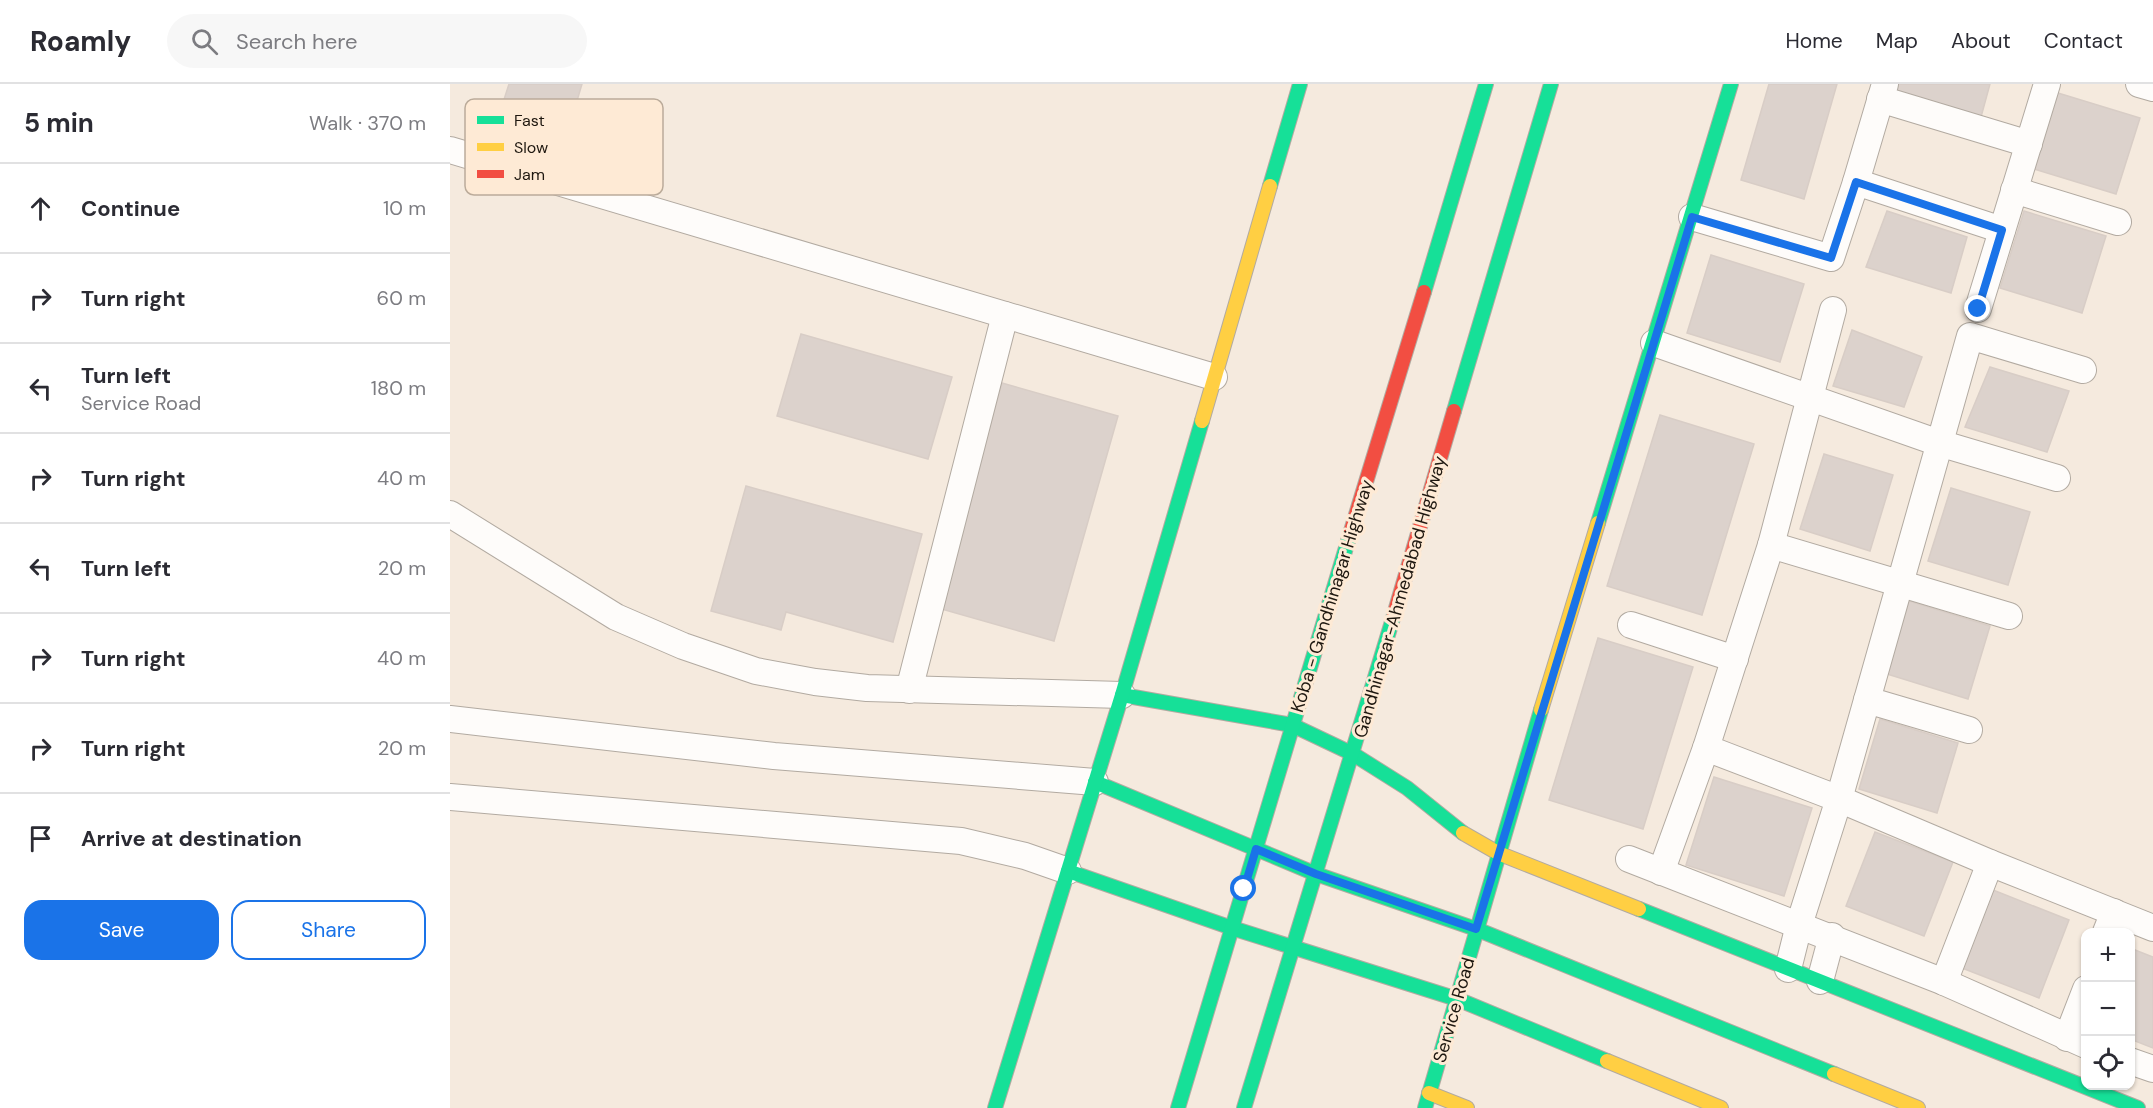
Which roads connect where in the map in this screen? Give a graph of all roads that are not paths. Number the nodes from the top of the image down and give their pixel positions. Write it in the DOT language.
graph roads {
  1 [pos="1300,84"];
  2 [pos="1486,84"];
  3 [pos="1551,84"];
  4 [pos="1731,84"];
  5 [pos="2047,84"];
  6 [pos="2139,84"];
  7 [pos="2153,88"];
  8 [pos="1882,91"];
  9 [pos="2029,144"];
  10 [pos="450,150"];
  11 [pos="465,154"];
  12 [pos="1856,182"];
  13 [pos="2014,190"];
  14 [pos="601,195"];
  15 [pos="1692,217"];
  16 [pos="2118,222"];
  17 [pos="2002,230"];
  18 [pos="1978,309"];
  19 [pos="1833,310"];
  20 [pos="1005,315"];
  21 [pos="1654,343"];
  22 [pos="2083,370"];
  23 [pos="1214,377"];
  24 [pos="1809,398"];
  25 [pos="1939,443"];
  26 [pos="2057,478"];
  27 [pos="450,514"];
  28 [pos="1771,545"];
  29 [pos="1900,584"];
  30 [pos="2009,616"];
  31 [pos="1631,625"];
  32 [pos="1735,659"];
  33 [pos="909,690"];
  34 [pos="1122,695"];
  35 [pos="1867,700"];
  36 [pos="450,719"];
  37 [pos="1292,726"];
  38 [pos="1969,730"];
  39 [pos="1706,748"];
  40 [pos="1353,754"];
  41 [pos="1095,782"];
  42 [pos="450,797"];
  43 [pos="1839,799"];
  44 [pos="1256,849"];
  45 [pos="1498,853"];
  46 [pos="1629,859"];
  47 [pos="1990,863"];
  48 [pos="1068,871"];
  49 [pos="1661,872"];
  50 [pos="1316,874"];
  51 [pos="2110,922"];
  52 [pos="1799,924"];
  53 [pos="1232,928"];
  54 [pos="2153,928"];
  55 [pos="1476,929"];
  56 [pos="1832,936"];
  57 [pos="1294,947"];
  58 [pos="1788,969"];
  59 [pos="1820,981"];
  60 [pos="1944,982"];
  61 [pos="1457,999"];
  62 [pos="2081,1012"];
  63 [pos="2076,1041"];
  64 [pos="2135,1063"];
  65 [pos="2153,1070"];
  66 [pos="1429,1093"];
  67 [pos="995,1108"];
  68 [pos="1178,1108"];
  69 [pos="1244,1108"];
  70 [pos="1425,1108"];
  71 [pos="1467,1108"];
  72 [pos="1721,1108"];
  73 [pos="1918,1108"];
  74 [pos="2138,1108"];
  1 -- 23 [label="street"];
  2 -- 37 [label="street, Koba - Gandhinagar Highway"];
  3 -- 40 [label="street, Gandhinagar-Ahmedabad Highway"];
  4 -- 15 [label="street, Service Road"];
  5 -- 9 [label="street"];
  6 -- 7 [label="street"];
  8 -- 9 [label="street"];
  8 -- 12 [label="street"];
  9 -- 13 [label="street"];
  10 -- 11 [label="street"];
  12 -- 15 [label="street"];
  12 -- 17 [label="street"];
  13 -- 16 [label="street"];
  13 -- 17 [label="street"];
  14 -- 20 [label="street"];
  15 -- 21 [label="street, Service Road"];
  17 -- 18 [label="street"];
  19 -- 24 [label="street"];
  20 -- 23 [label="street"];
  20 -- 33 [label="street"];
  21 -- 24 [label="street"];
  21 -- 45 [label="street, Service Road"];
  22 -- 25 [label="street"];
  23 -- 34 [label="street"];
  24 -- 25 [label="street"];
  24 -- 28 [label="street"];
  25 -- 26 [label="street"];
  25 -- 29 [label="street"];
  27 -- 33 [label="street"];
  28 -- 29 [label="street"];
  28 -- 32 [label="street"];
  29 -- 30 [label="street"];
  29 -- 35 [label="street"];
  31 -- 32 [label="street"];
  32 -- 39 [label="street"];
  33 -- 34 [label="street"];
  34 -- 37 [label="street"];
  34 -- 41 [label="street"];
  35 -- 38 [label="street"];
  35 -- 43 [label="street"];
  36 -- 41 [label="street"];
  37 -- 40 [label="street"];
  37 -- 44 [label="street, Koba - Gandhinagar Highway"];
  39 -- 43 [label="street"];
  39 -- 49 [label="street"];
  40 -- 45 [label="street"];
  40 -- 50 [label="street, Gandhinagar-Ahmedabad Highway"];
  41 -- 44 [label="street"];
  41 -- 48 [label="street"];
  42 -- 48 [label="street"];
  43 -- 47 [label="street"];
  43 -- 52 [label="street"];
  44 -- 50 [label="street"];
  44 -- 53 [label="street, Koba - Gandhinagar Highway"];
  45 -- 55 [label="street, Service Road"];
  45 -- 58 [label="street"];
  46 -- 49 [label="street"];
  47 -- 51 [label="street"];
  47 -- 60 [label="street"];
  48 -- 53 [label="street"];
  48 -- 67 [label="street"];
  49 -- 52 [label="street"];
  50 -- 55 [label="street"];
  50 -- 57 [label="street, Gandhinagar-Ahmedabad Highway"];
  51 -- 54 [label="street"];
  52 -- 56 [label="street"];
  52 -- 58 [label="street"];
  53 -- 57 [label="street"];
  53 -- 68 [label="street, Koba - Gandhinagar Highway"];
  55 -- 61 [label="street, Service Road"];
  55 -- 73 [label="street"];
  56 -- 59 [label="street"];
  56 -- 60 [label="street"];
  57 -- 61 [label="street"];
  57 -- 69 [label="street, Gandhinagar-Ahmedabad Highway"];
  58 -- 59 [label="street"];
  59 -- 74 [label="street"];
  60 -- 63 [label="street"];
  61 -- 66 [label="street, Service Road"];
  61 -- 72 [label="street"];
  62 -- 63 [label="street"];
  64 -- 65 [label="street"];
  66 -- 70 [label="street, Service Road"];
  66 -- 71 [label="street"];
}
